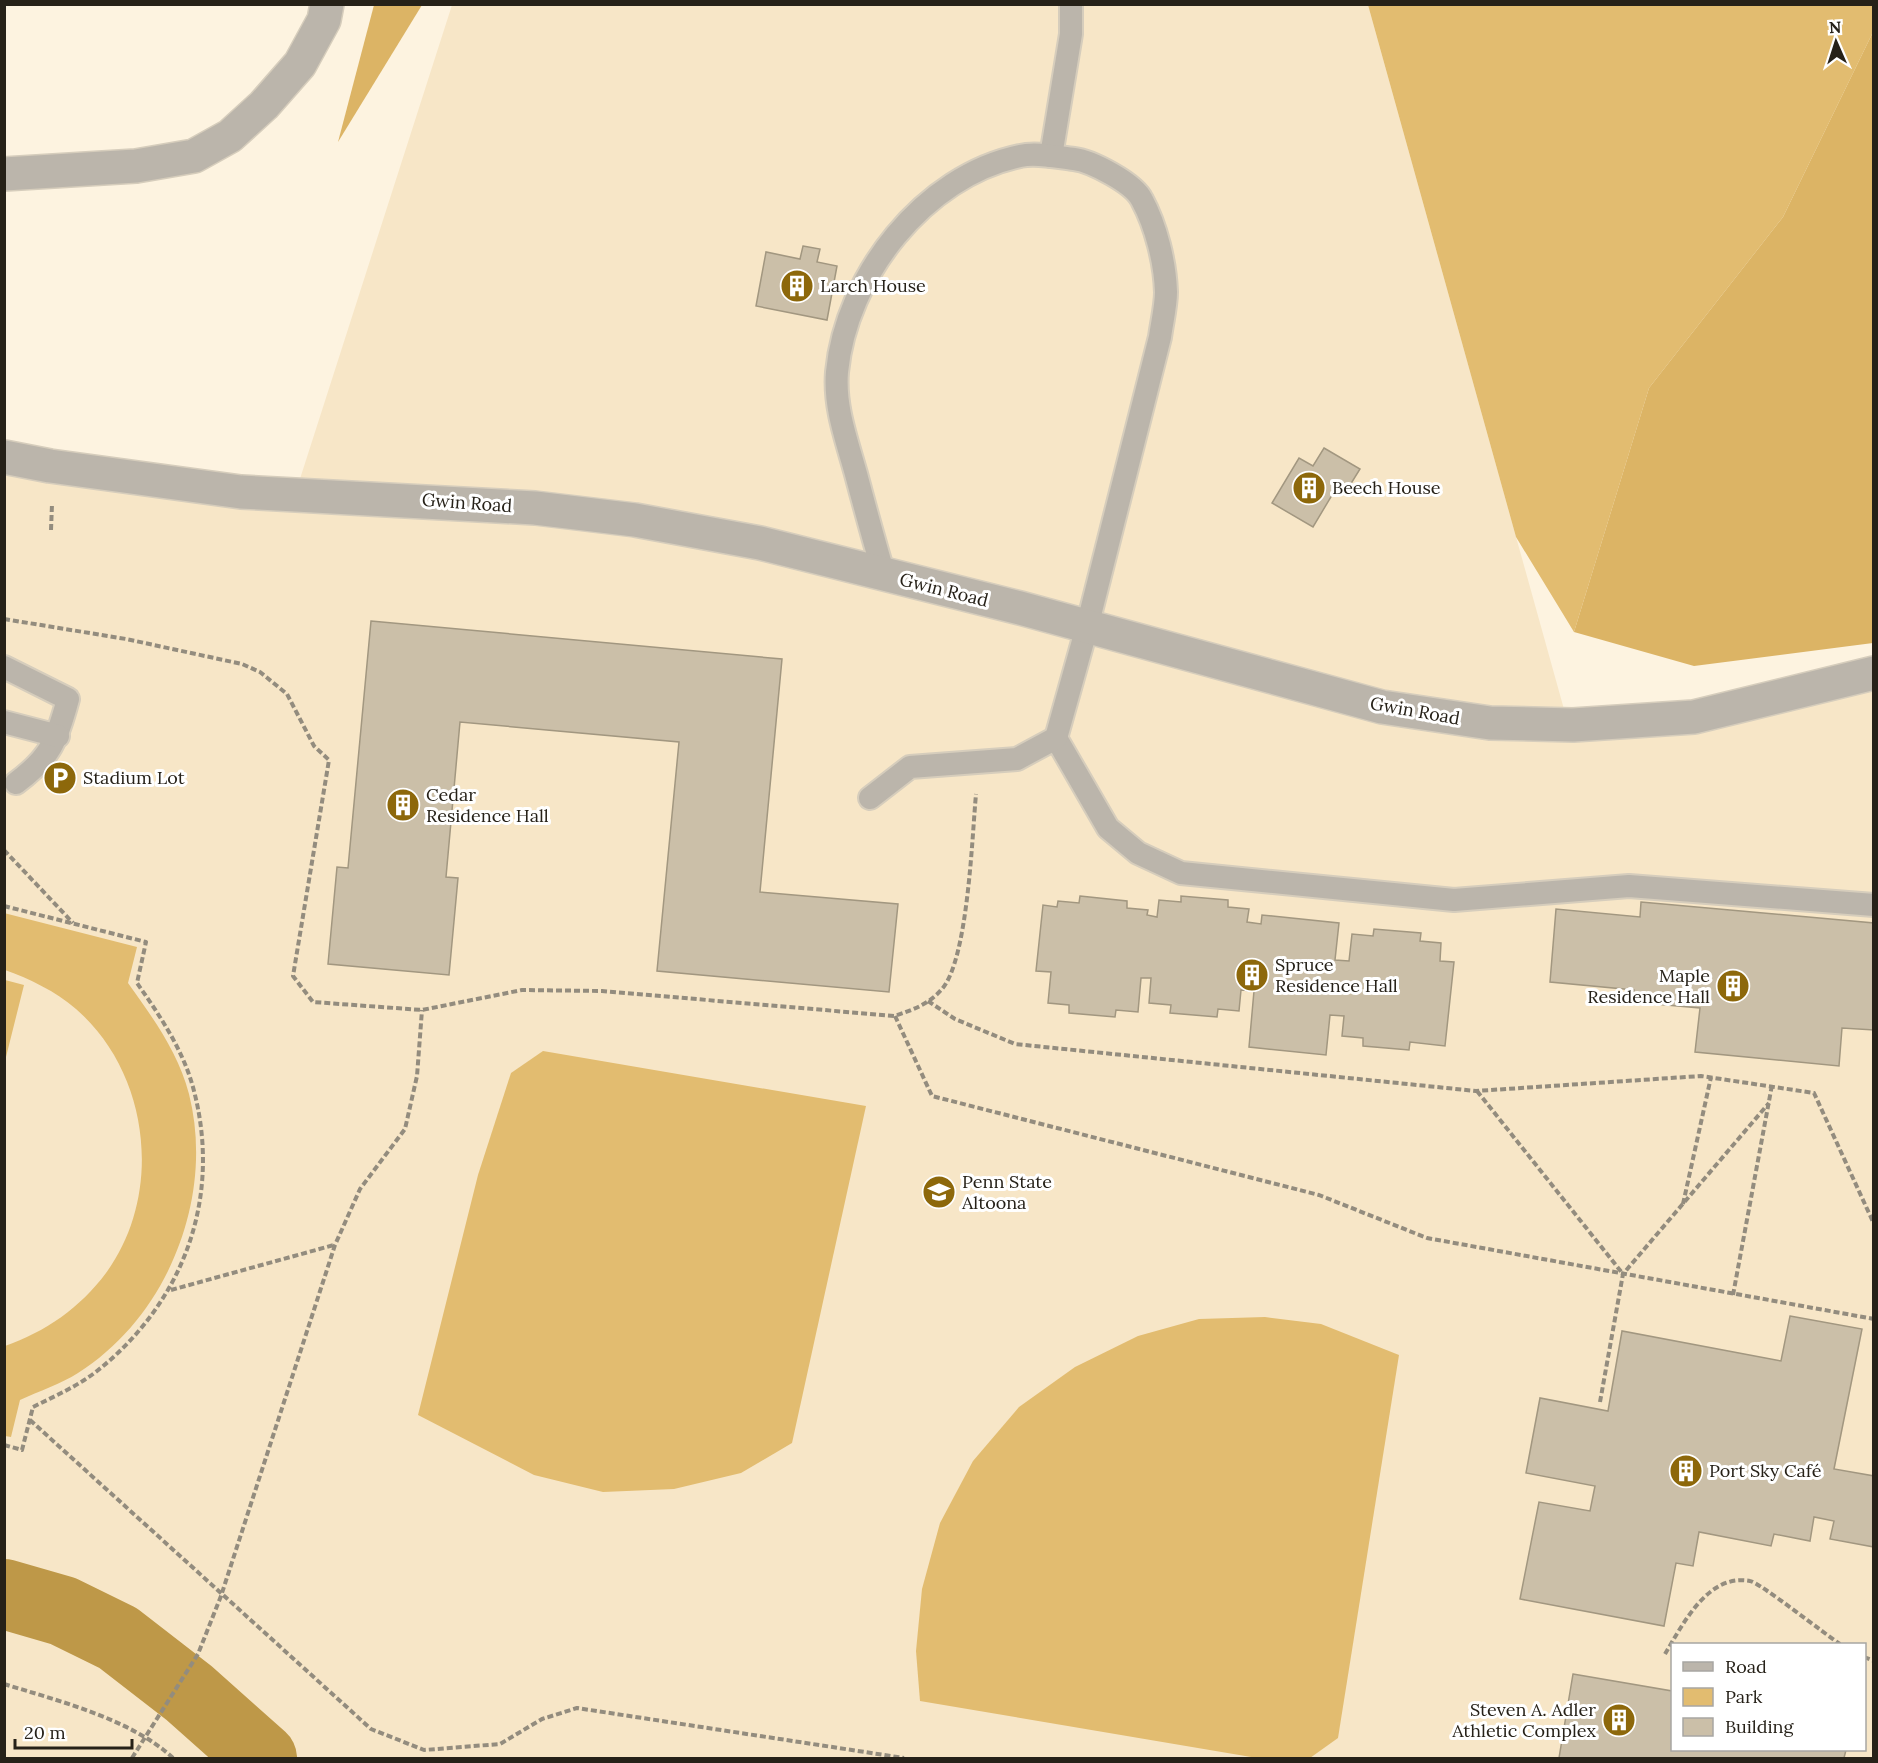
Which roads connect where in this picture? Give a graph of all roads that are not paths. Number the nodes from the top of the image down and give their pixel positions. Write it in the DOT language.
graph roads {
  1 [pos="327,4"];
  2 [pos="1071,4"];
  3 [pos="1051,156"];
  4 [pos="4,174"];
  5 [pos="4,457"];
  6 [pos="884,575"];
  7 [pos="1088,627"];
  8 [pos="4,666"];
  9 [pos="1874,673"];
  10 [pos="4,722"];
  11 [pos="58,736"];
  12 [pos="1056,738"];
  13 [pos="16,783"];
  14 [pos="870,798"];
  15 [pos="1874,905"];
  1 -- 4 [label="street"];
  2 -- 3 [label="lane"];
  3 -- 6 [label="lane"];
  3 -- 7 [label="lane"];
  5 -- 6 [label="street, Gwin Road"];
  6 -- 7 [label="street, Gwin Road"];
  7 -- 9 [label="street, Gwin Road"];
  7 -- 12 [label="lane"];
  8 -- 11 [label="lane"];
  10 -- 11 [label="lane"];
  11 -- 13 [label="lane"];
  12 -- 14 [label="lane"];
  12 -- 15 [label="lane"];
}
